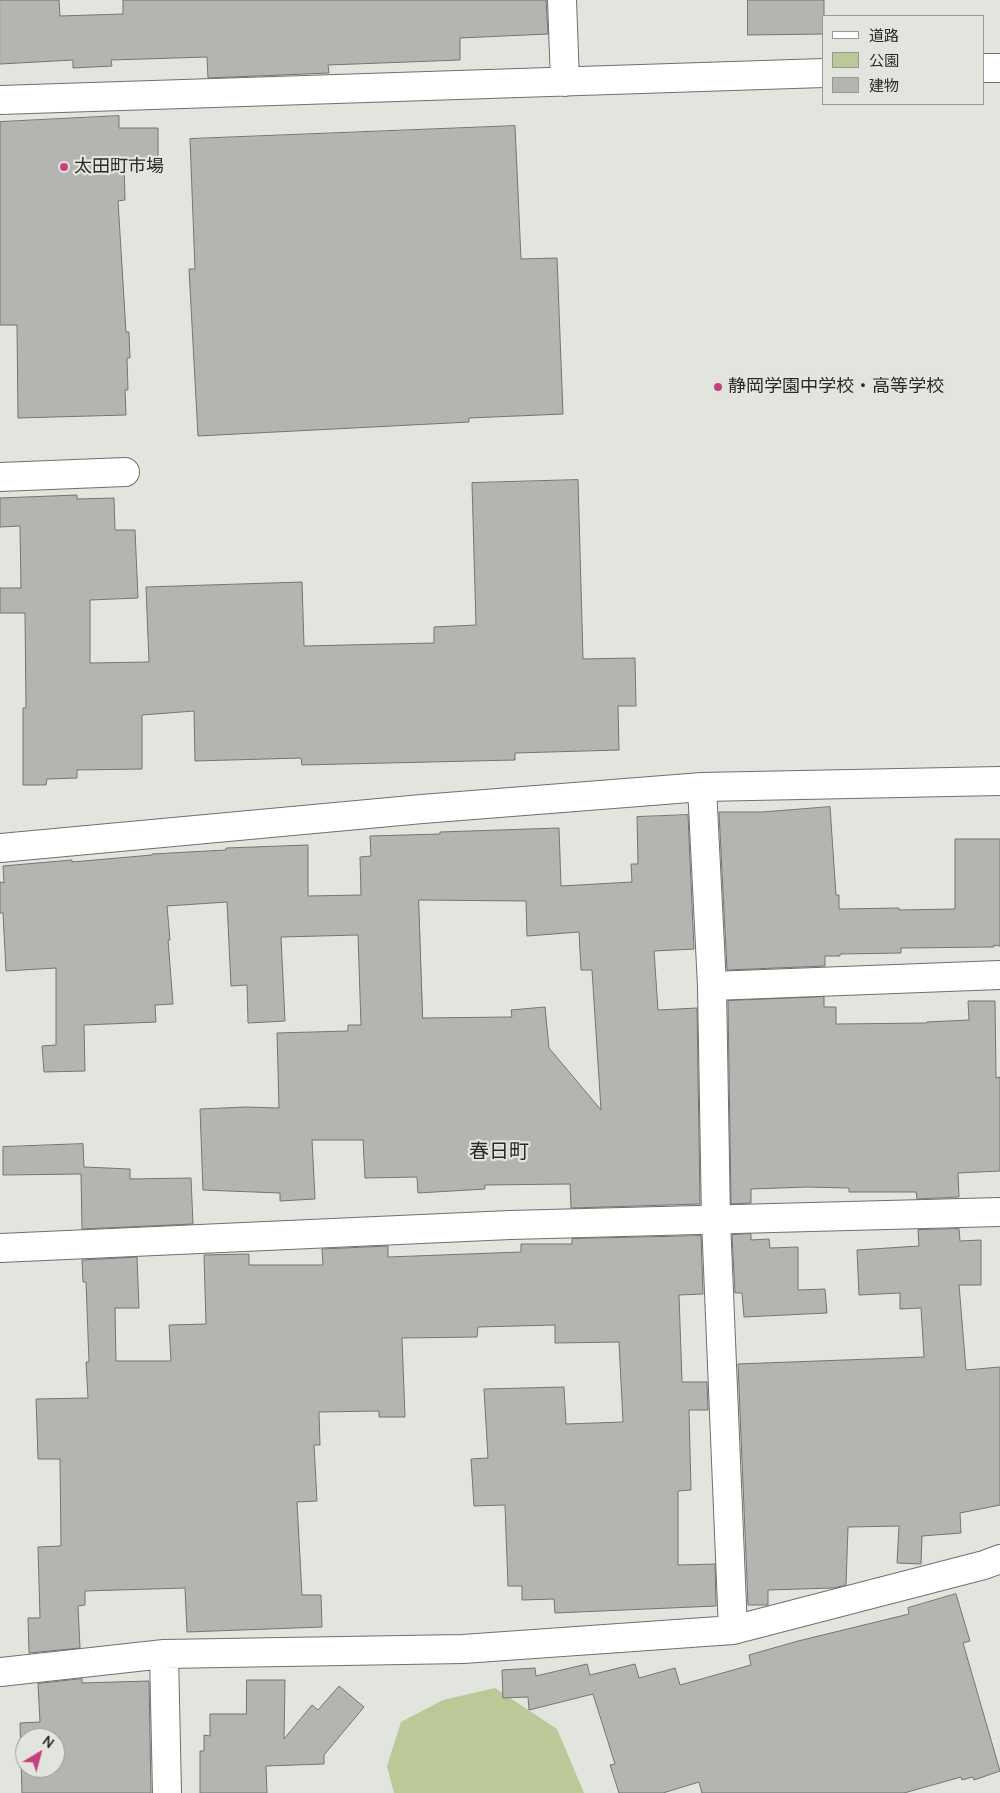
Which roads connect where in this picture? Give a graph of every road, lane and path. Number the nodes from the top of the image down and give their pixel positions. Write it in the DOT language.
graph roads {
  1 [pos="562,0"];
  2 [pos="985,68"];
  3 [pos="1000,68"];
  4 [pos="822,73"];
  5 [pos="565,82"];
  6 [pos="0,100"];
  7 [pos="125,472"];
  8 [pos="0,477"];
  9 [pos="1000,781"];
  10 [pos="702,787"];
  11 [pos="0,848"];
  12 [pos="1000,975"];
  13 [pos="712,986"];
  14 [pos="1000,1212"];
  15 [pos="716,1220"];
  16 [pos="0,1248"];
  17 [pos="1000,1559"];
  18 [pos="733,1630"];
  19 [pos="164,1654"];
  20 [pos="0,1672"];
  21 [pos="167,1793"];
  1 -- 5 [label="street"];
  2 -- 3 [label="street"];
  4 -- 5 [label="street"];
  5 -- 6 [label="street"];
  7 -- 8 [label="street"];
  9 -- 10 [label="street"];
  10 -- 11 [label="street"];
  10 -- 13 [label="street"];
  12 -- 13 [label="street"];
  13 -- 15 [label="street"];
  14 -- 15 [label="street"];
  15 -- 16 [label="street"];
  15 -- 18 [label="street"];
  17 -- 18 [label="street"];
  18 -- 19 [label="street"];
  19 -- 20 [label="street"];
  19 -- 21 [label="street"];
}
